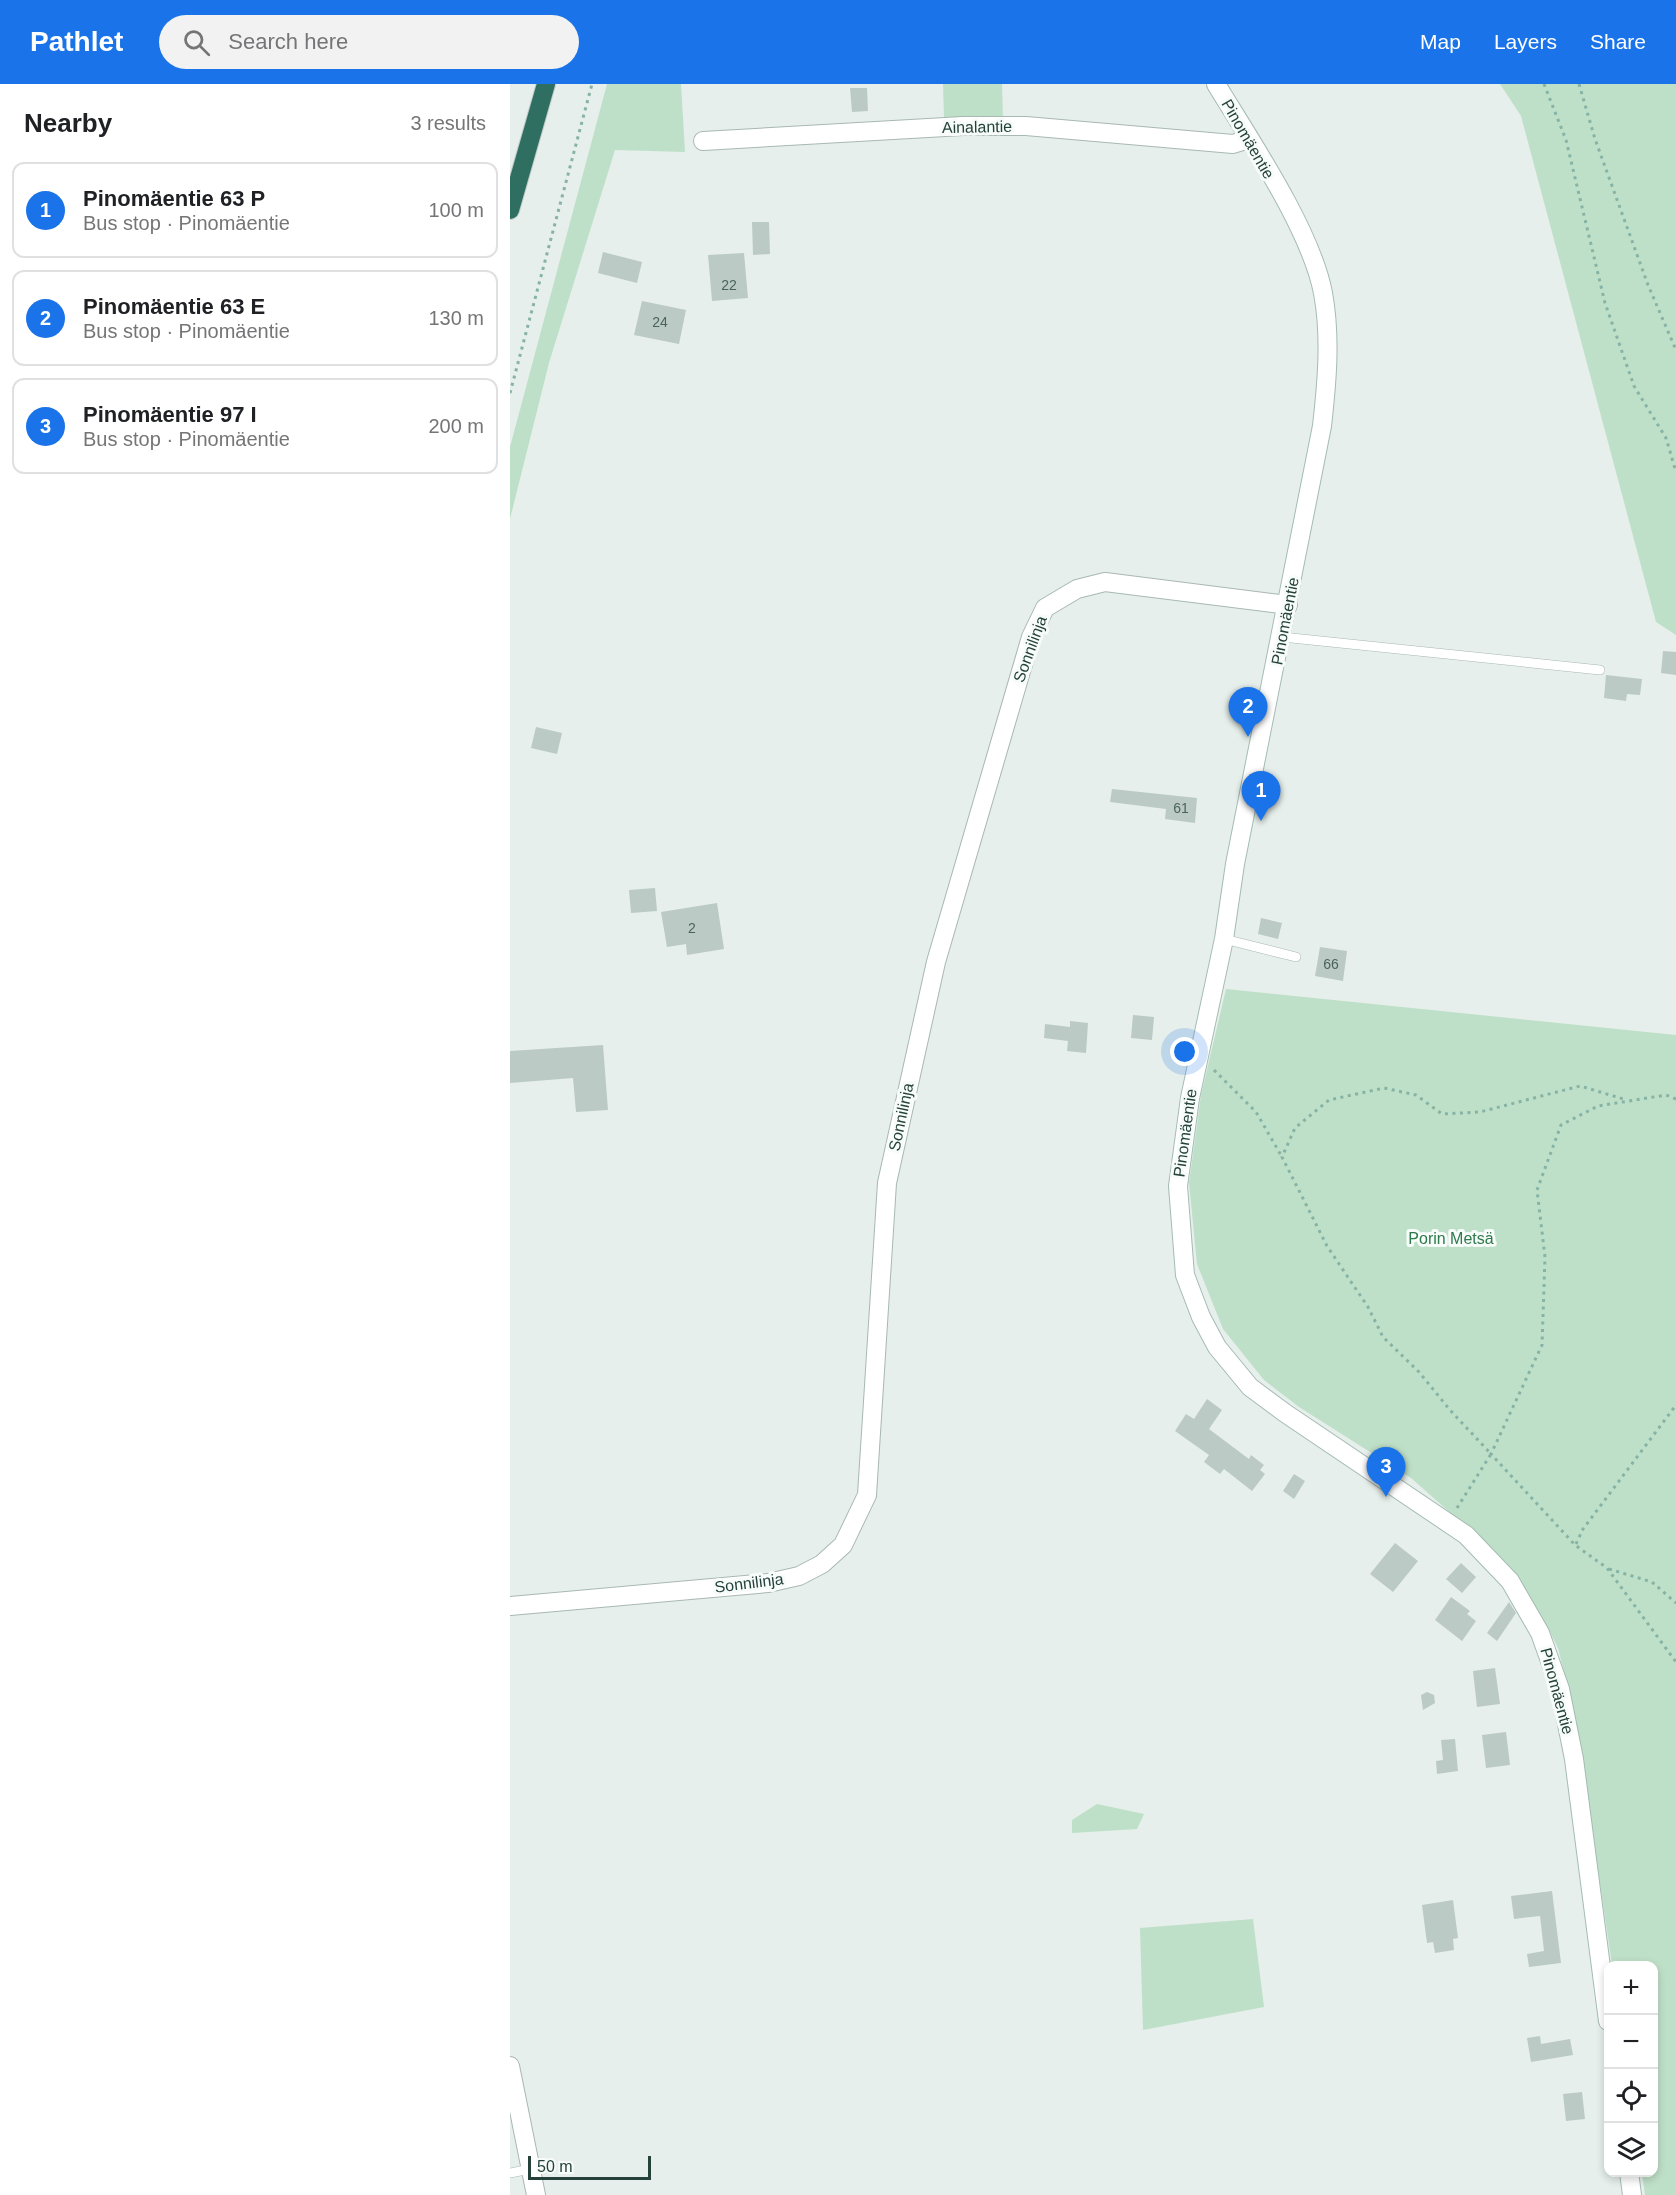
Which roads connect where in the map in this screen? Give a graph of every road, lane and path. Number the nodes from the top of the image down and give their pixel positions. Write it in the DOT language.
graph roads {
  1 [pos="546,84"];
  2 [pos="592,84"];
  3 [pos="1216,84"];
  4 [pos="1544,84"];
  5 [pos="1579,84"];
  6 [pos="1249,139"];
  7 [pos="703,141"];
  8 [pos="510,210"];
  9 [pos="1676,350"];
  10 [pos="510,393"];
  11 [pos="1676,472"];
  12 [pos="1288,605"];
  13 [pos="1282,637"];
  14 [pos="1600,670"];
  15 [pos="1224,939"];
  16 [pos="1296,957"];
  17 [pos="1198,1051"];
  18 [pos="1676,1099"];
  19 [pos="1627,1100"];
  20 [pos="1282,1157"];
  21 [pos="1676,1405"];
  22 [pos="1491,1454"];
  23 [pos="1447,1523"];
  24 [pos="1575,1545"];
  25 [pos="1607,1568"];
  26 [pos="1676,1603"];
  27 [pos="510,1606"];
  28 [pos="1676,1662"];
  29 [pos="1607,2015"];
  30 [pos="510,2066"];
  31 [pos="530,2169"];
  32 [pos="510,2173"];
  33 [pos="1630,2177"];
  34 [pos="536,2195"];
  35 [pos="1632,2195"];
  1 -- 8 [label="highway"];
  2 -- 10 [label="path"];
  3 -- 6 [label="street, Pinomäentie"];
  4 -- 11 [label="path"];
  5 -- 9 [label="path"];
  6 -- 7 [label="street, Ainalantie"];
  6 -- 12 [label="street, Pinomäentie"];
  12 -- 13 [label="street, Pinomäentie"];
  12 -- 27 [label="street, Sonnilinja"];
  13 -- 14 [label="lane"];
  13 -- 15 [label="street, Pinomäentie"];
  15 -- 16 [label="lane"];
  15 -- 17 [label="street, Pinomäentie"];
  17 -- 20 [label="path"];
  17 -- 23 [label="street, Pinomäentie"];
  18 -- 19 [label="path"];
  19 -- 20 [label="path"];
  19 -- 22 [label="path"];
  20 -- 22 [label="path"];
  21 -- 24 [label="path"];
  22 -- 23 [label="path"];
  22 -- 24 [label="path"];
  23 -- 29 [label="street, Pinomäentie"];
  24 -- 25 [label="path"];
  25 -- 26 [label="path"];
  25 -- 28 [label="path"];
  30 -- 31 [label="street"];
  31 -- 32 [label="lane"];
  31 -- 34 [label="street"];
  33 -- 35 [label="street"];
}
